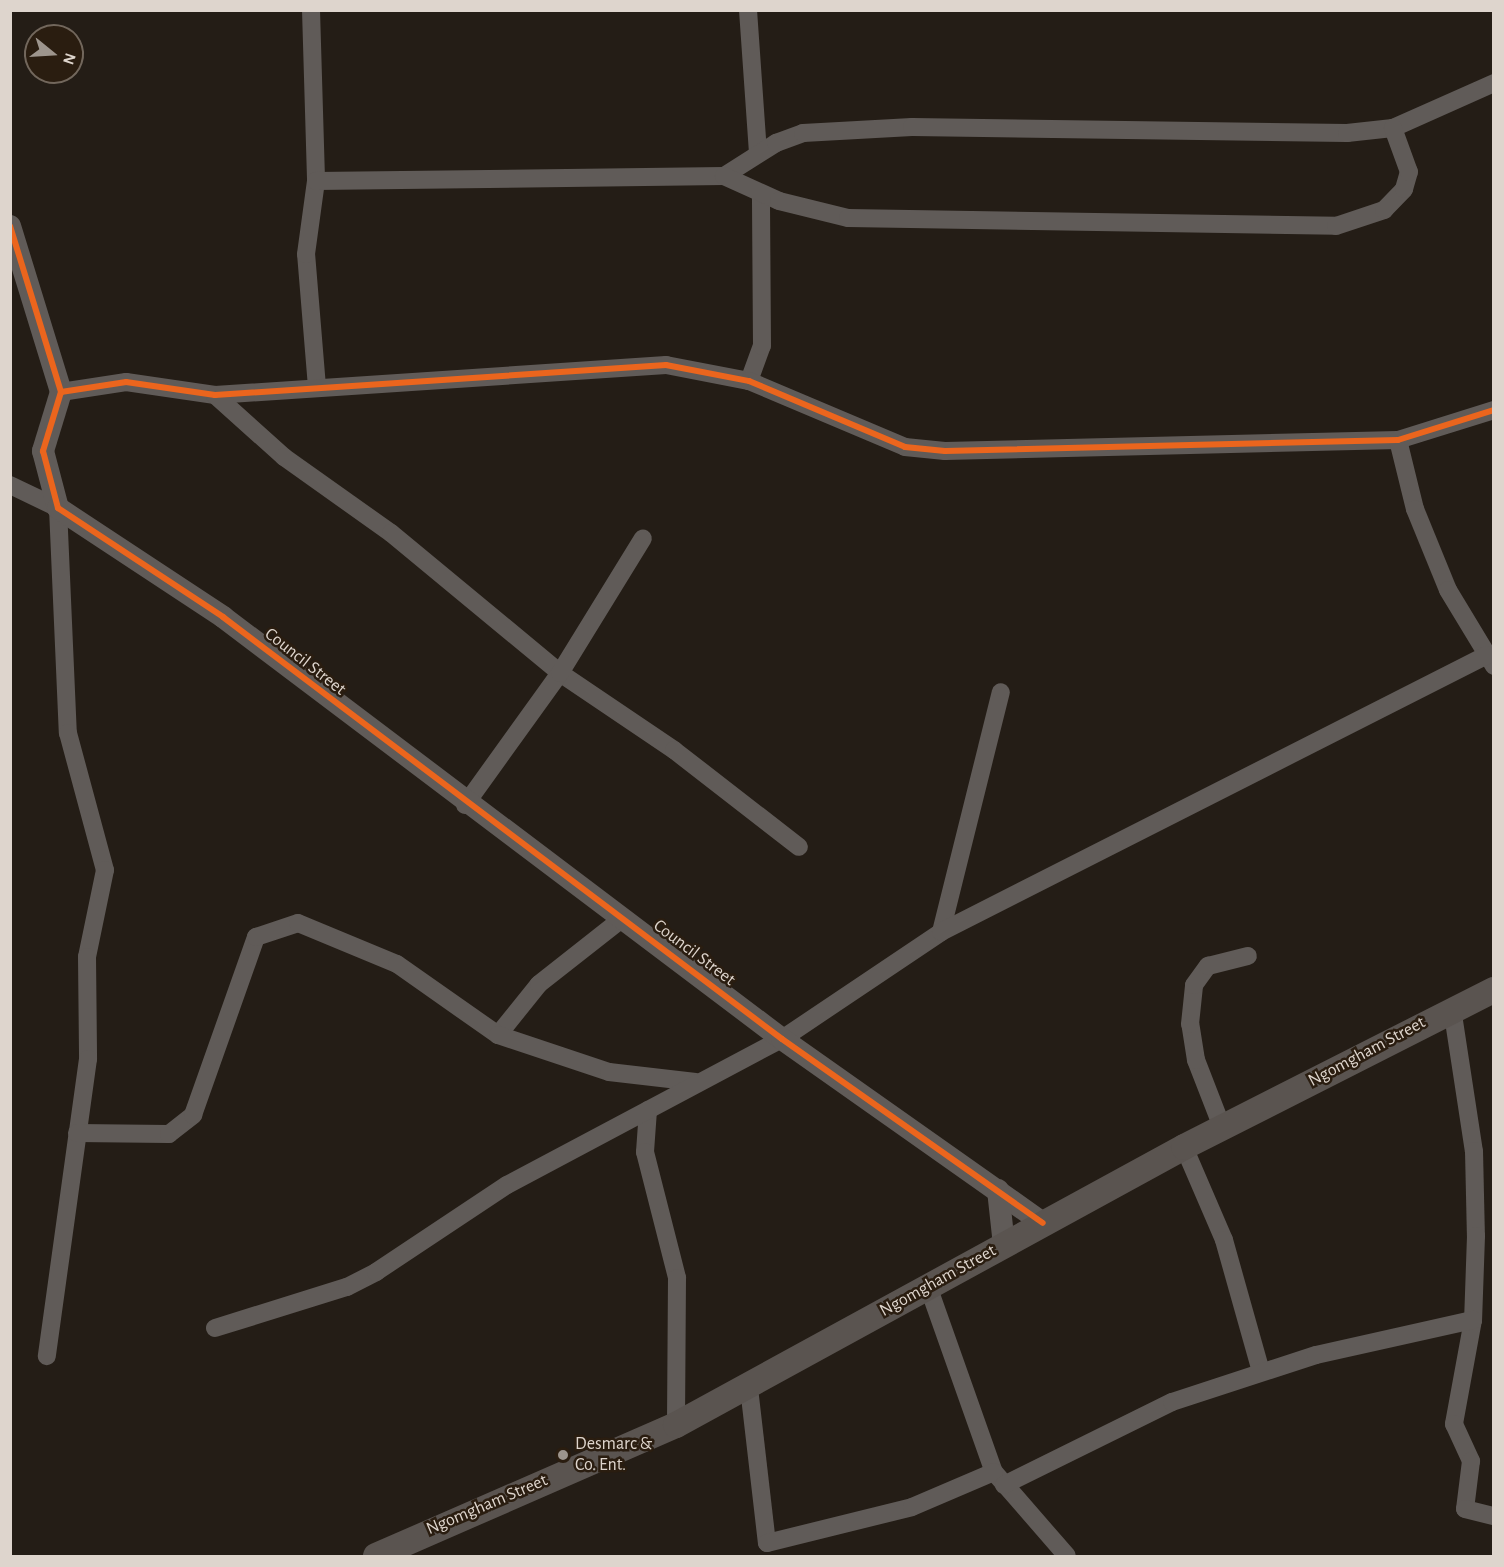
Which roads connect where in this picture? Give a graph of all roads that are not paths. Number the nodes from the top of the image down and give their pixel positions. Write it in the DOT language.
graph roads {
  1 [pos="311,10"];
  2 [pos="748,10"];
  3 [pos="1494,83"];
  4 [pos="1393,128"];
  5 [pos="758,154"];
  6 [pos="724,176"];
  7 [pos="316,181"];
  8 [pos="761,194"];
  9 [pos="10,226"];
  10 [pos="748,381"];
  11 [pos="317,387"];
  12 [pos="61,392"];
  13 [pos="215,395"];
  14 [pos="1494,410"];
  15 [pos="1398,440"];
  16 [pos="10,484"];
  17 [pos="58,508"];
  18 [pos="643,538"];
  19 [pos="1490,661"];
  20 [pos="560,673"];
  21 [pos="1001,692"];
  22 [pos="465,805"];
  23 [pos="800,847"];
  24 [pos="623,918"];
  25 [pos="941,932"];
  26 [pos="1248,956"];
  27 [pos="1494,990"];
  28 [pos="1452,1008"];
  29 [pos="498,1035"];
  30 [pos="782,1039"];
  31 [pos="695,1082"];
  32 [pos="648,1110"];
  33 [pos="620,1128"];
  34 [pos="1222,1128"];
  35 [pos="77,1133"];
  36 [pos="1184,1147"];
  37 [pos="645,1152"];
  38 [pos="998,1190"];
  39 [pos="1043,1223"];
  40 [pos="1004,1245"];
  41 [pos="928,1286"];
  42 [pos="1473,1320"];
  43 [pos="215,1328"];
  44 [pos="47,1356"];
  45 [pos="1261,1372"];
  46 [pos="749,1388"];
  47 [pos="676,1425"];
  48 [pos="999,1478"];
  49 [pos="1494,1516"];
  50 [pos="768,1550"];
  51 [pos="376,1557"];
  52 [pos="1066,1557"];
  1 -- 7 [label="street"];
  2 -- 5 [label="street"];
  3 -- 4 [label="street"];
  4 -- 5 [label="street"];
  4 -- 8 [label="street"];
  5 -- 6 [label="street"];
  6 -- 7 [label="street"];
  6 -- 8 [label="street"];
  7 -- 11 [label="street"];
  8 -- 10 [label="street"];
  9 -- 12 [label="street"];
  10 -- 11 [label="street"];
  10 -- 15 [label="street"];
  11 -- 13 [label="street"];
  12 -- 13 [label="street"];
  12 -- 17 [label="street"];
  13 -- 20 [label="street"];
  14 -- 15 [label="street"];
  15 -- 19 [label="street"];
  16 -- 17 [label="street"];
  17 -- 22 [label="street, Council Street"];
  17 -- 35 [label="street"];
  18 -- 20 [label="street"];
  19 -- 25 [label="street"];
  20 -- 22 [label="street"];
  20 -- 23 [label="street"];
  21 -- 25 [label="street"];
  22 -- 24 [label="street, Council Street"];
  24 -- 29 [label="street"];
  24 -- 30 [label="street, Council Street"];
  25 -- 30 [label="street"];
  26 -- 34 [label="street"];
  27 -- 28 [label="main road, Ngomgham Street"];
  28 -- 34 [label="main road, Ngomgham Street"];
  28 -- 42 [label="street"];
  29 -- 31 [label="street"];
  29 -- 35 [label="street"];
  30 -- 31 [label="street"];
  30 -- 38 [label="street, Council Street"];
  31 -- 32 [label="street"];
  32 -- 33 [label="street"];
  32 -- 37 [label="street"];
  33 -- 37 [label="street"];
  33 -- 43 [label="street"];
  34 -- 36 [label="main road, Ngomgham Street"];
  35 -- 44 [label="street"];
  36 -- 39 [label="main road, Ngomgham Street"];
  36 -- 45 [label="street"];
  37 -- 47 [label="street"];
  38 -- 39 [label="street, Council Street"];
  38 -- 40 [label="street"];
  39 -- 40 [label="main road, Ngomgham Street"];
  40 -- 41 [label="main road, Ngomgham Street"];
  41 -- 46 [label="main road, Ngomgham Street"];
  41 -- 48 [label="street"];
  42 -- 45 [label="street"];
  42 -- 49 [label="street"];
  45 -- 48 [label="street"];
  46 -- 47 [label="main road, Ngomgham Street"];
  46 -- 50 [label="street"];
  47 -- 51 [label="main road, Ngomgham Street"];
  48 -- 50 [label="street"];
  48 -- 52 [label="street"];
}
